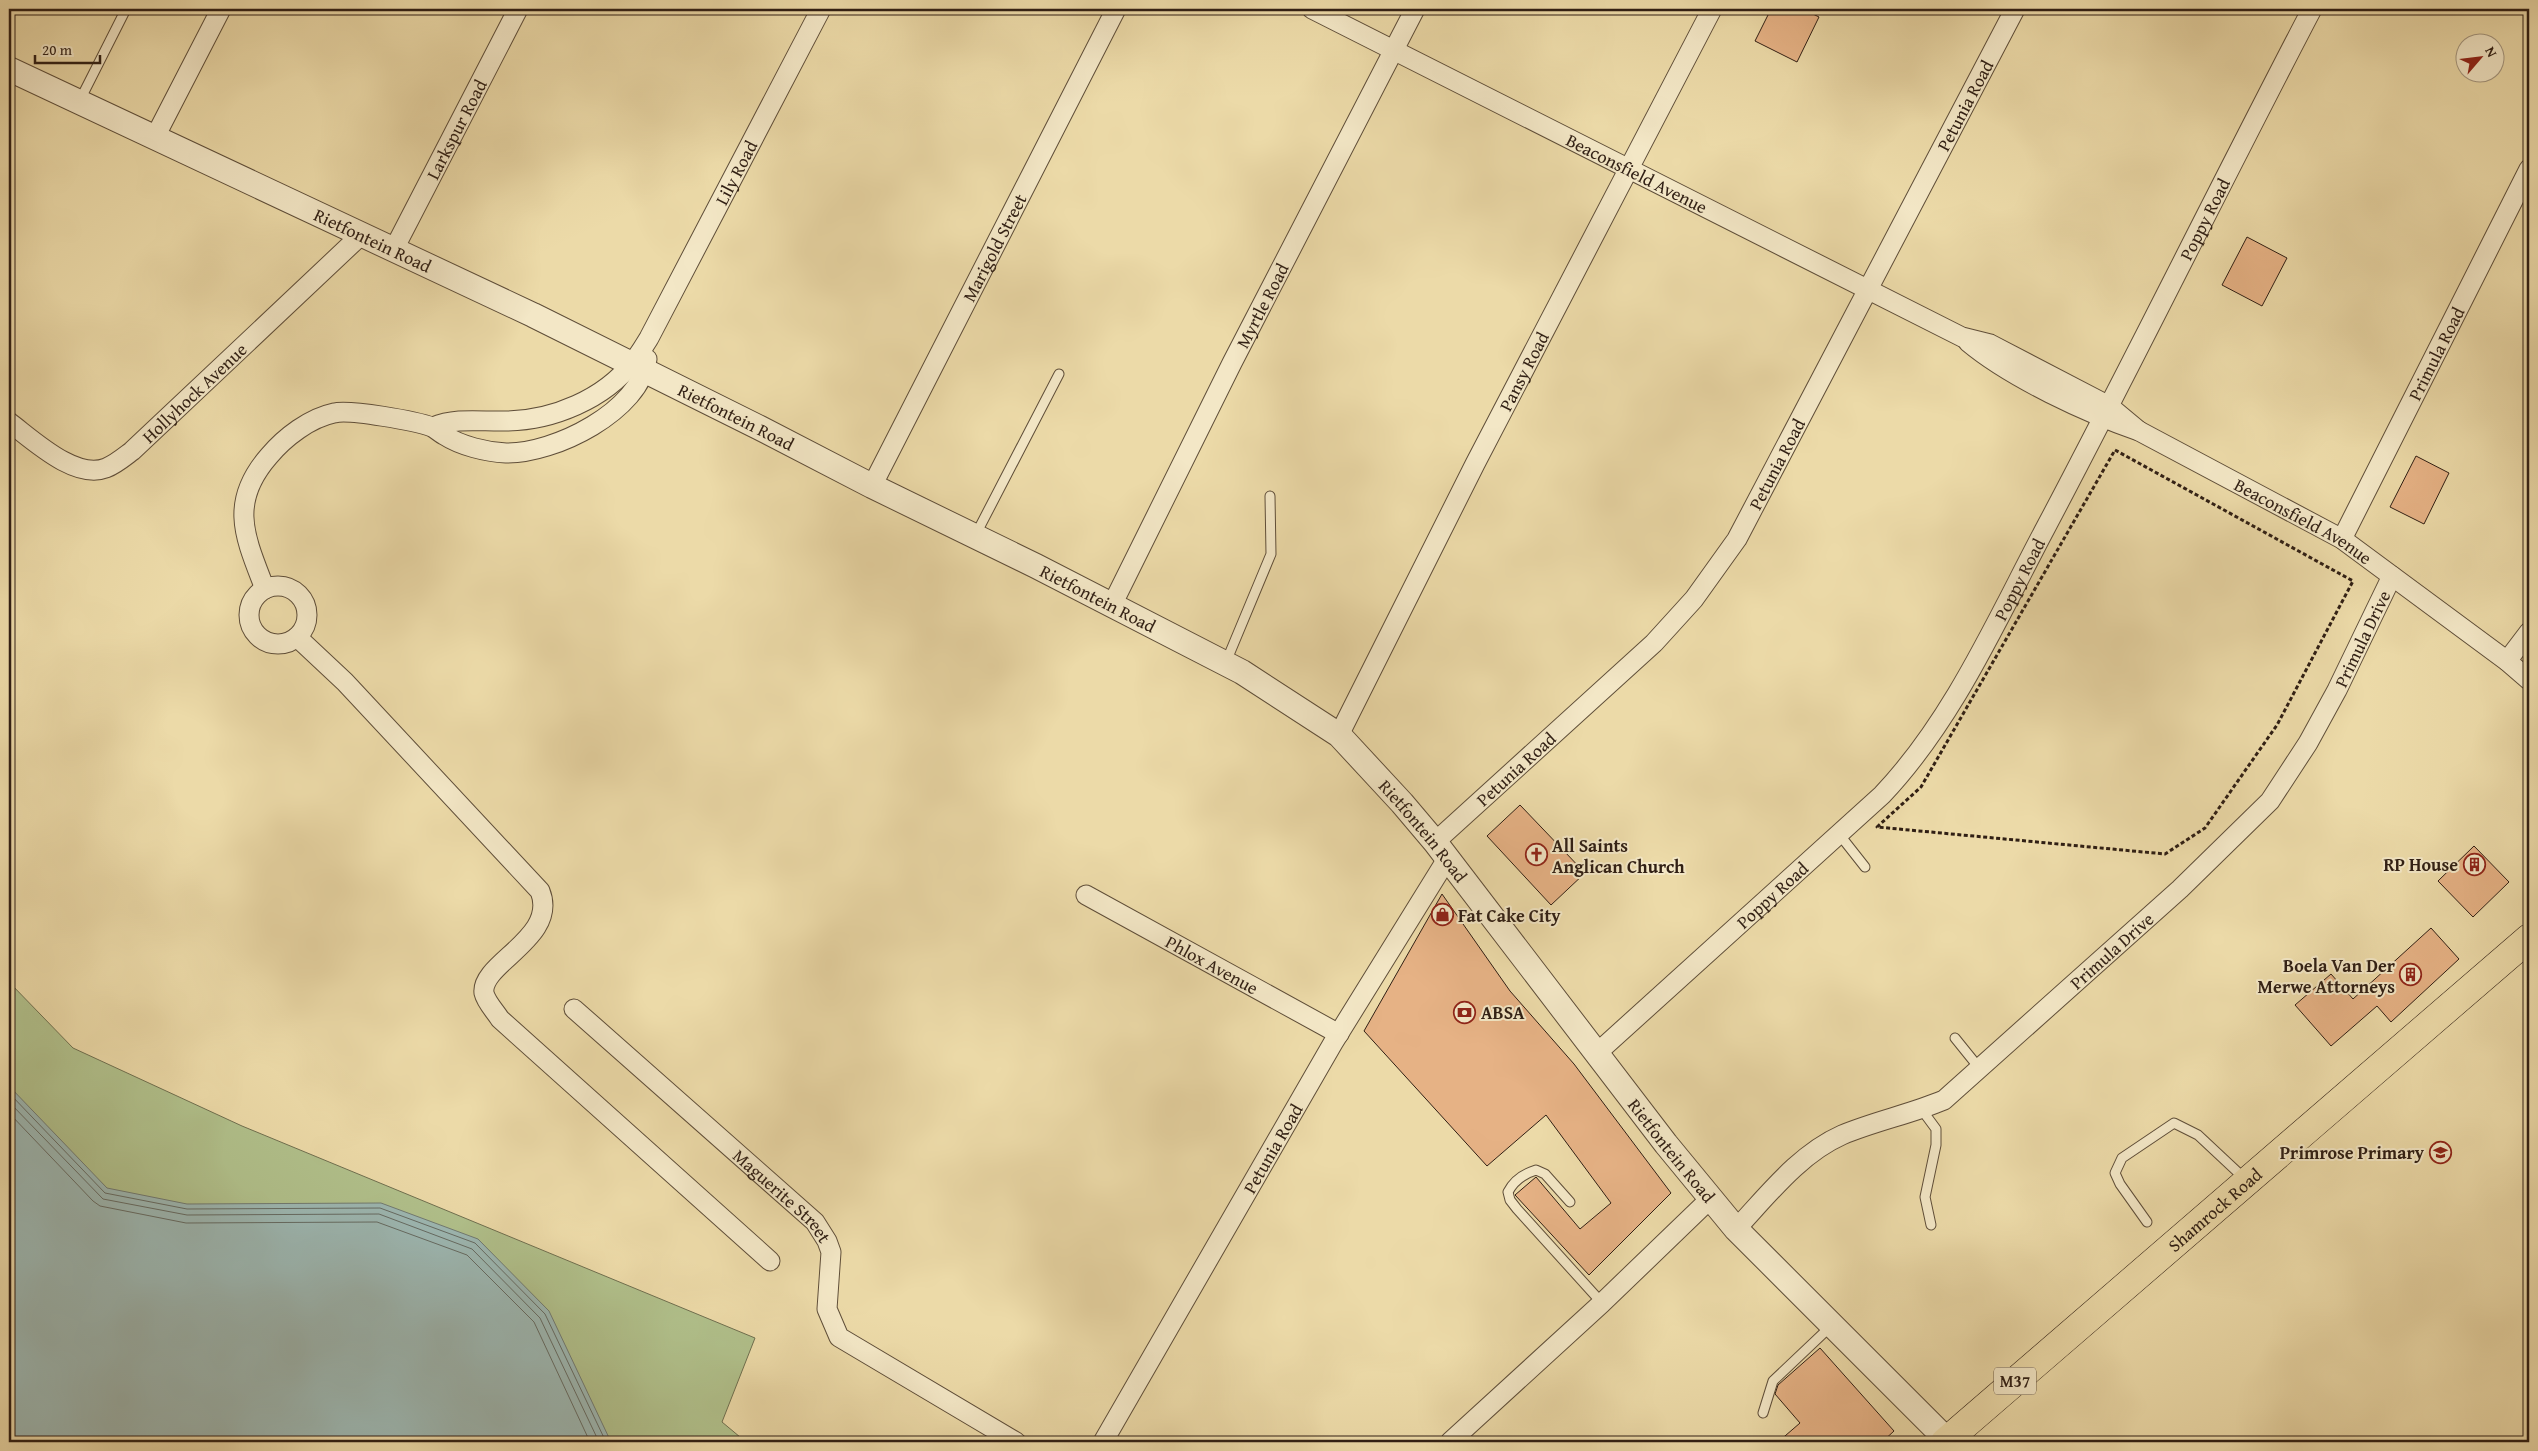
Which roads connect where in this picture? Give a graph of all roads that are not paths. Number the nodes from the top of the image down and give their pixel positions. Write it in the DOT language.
graph roads {
  1 [pos="126,9"];
  2 [pos="221,9"];
  3 [pos="518,9"];
  4 [pos="821,9"];
  5 [pos="1116,9"];
  6 [pos="1312,9"];
  7 [pos="1415,9"];
  8 [pos="1712,9"];
  9 [pos="2015,9"];
  10 [pos="2312,9"];
  11 [pos="1394,51"];
  12 [pos="9,70"];
  13 [pos="79,102"];
  14 [pos="155,136"];
  15 [pos="2529,169"];
  16 [pos="1629,170"];
  17 [pos="360,236"];
  18 [pos="394,249"];
  19 [pos="1869,289"];
  20 [pos="639,368"];
  21 [pos="1059,374"];
  22 [pos="2106,412"];
  23 [pos="9,422"];
  24 [pos="433,427"];
  25 [pos="872,486"];
  26 [pos="1270,496"];
  27 [pos="975,536"];
  28 [pos="2342,539"];
  29 [pos="2392,576"];
  30 [pos="265,589"];
  31 [pos="1112,605"];
  32 [pos="2529,632"];
  33 [pos="297,637"];
  34 [pos="2507,661"];
  35 [pos="1226,664"];
  36 [pos="2529,680"];
  37 [pos="1339,735"];
  38 [pos="1839,834"];
  39 [pos="1441,850"];
  40 [pos="1865,867"];
  41 [pos="1086,895"];
  42 [pos="2529,938"];
  43 [pos="574,1009"];
  44 [pos="1339,1034"];
  45 [pos="1955,1038"];
  46 [pos="1597,1052"];
  47 [pos="1980,1069"];
  48 [pos="1922,1110"];
  49 [pos="2247,1181"];
  50 [pos="1711,1198"];
  51 [pos="1570,1202"];
  52 [pos="2147,1222"];
  53 [pos="1932,1225"];
  54 [pos="1736,1229"];
  55 [pos="770,1261"];
  56 [pos="1602,1303"];
  57 [pos="1831,1326"];
  58 [pos="1764,1414"];
  59 [pos="1016,1442"];
  60 [pos="1102,1442"];
  61 [pos="1450,1442"];
  62 [pos="1947,1442"];
  1 -- 13 [label="lane"];
  2 -- 14 [label="street"];
  3 -- 18 [label="street, Larkspur Road"];
  4 -- 20 [label="street, Lily Road"];
  5 -- 25 [label="street, Marigold Street"];
  6 -- 11 [label="street, Beaconsfield Avenue"];
  7 -- 11 [label="street, Myrtle Road"];
  8 -- 16 [label="street, Pansy Road"];
  9 -- 19 [label="street, Petunia Road"];
  10 -- 22 [label="street, Poppy Road"];
  11 -- 16 [label="street, Beaconsfield Avenue"];
  11 -- 31 [label="street, Myrtle Road"];
  12 -- 13 [label="street, Rietfontein Road"];
  13 -- 14 [label="street, Rietfontein Road"];
  14 -- 17 [label="street, Rietfontein Road"];
  15 -- 28 [label="street, Primula Road"];
  16 -- 19 [label="street, Beaconsfield Avenue"];
  16 -- 37 [label="street, Pansy Road"];
  17 -- 18 [label="street, Rietfontein Road"];
  17 -- 23 [label="street, Hollyhock Avenue"];
  18 -- 20 [label="street, Rietfontein Road"];
  19 -- 22 [label="street, Beaconsfield Avenue"];
  19 -- 39 [label="street, Petunia Road"];
  20 -- 24 [label="street"];
  20 -- 24 [label="street"];
  20 -- 25 [label="street, Rietfontein Road"];
  21 -- 27 [label="lane"];
  22 -- 28 [label="street, Beaconsfield Avenue"];
  22 -- 38 [label="street, Poppy Road"];
  24 -- 30 [label="street"];
  25 -- 27 [label="street, Rietfontein Road"];
  26 -- 35 [label="lane"];
  27 -- 31 [label="street, Rietfontein Road"];
  28 -- 29 [label="street, Beaconsfield Avenue"];
  29 -- 34 [label="street, Beaconsfield Avenue"];
  29 -- 47 [label="street, Primula Drive"];
  30 -- 33 [label="street"];
  30 -- 33 [label="street"];
  31 -- 35 [label="street, Rietfontein Road"];
  32 -- 34 [label="street"];
  33 -- 55 [label="street"];
  34 -- 36 [label="street, Beaconsfield Avenue"];
  35 -- 37 [label="street, Rietfontein Road"];
  37 -- 39 [label="street, Rietfontein Road"];
  38 -- 40 [label="lane"];
  38 -- 46 [label="street, Poppy Road"];
  39 -- 44 [label="street, Petunia Road"];
  39 -- 46 [label="street, Rietfontein Road"];
  41 -- 44 [label="street, Phlox Avenue"];
  42 -- 49 [label="main road, Shamrock Road / M37"];
  43 -- 59 [label="street, Maguerite Street"];
  44 -- 60 [label="street, Petunia Road"];
  45 -- 47 [label="lane"];
  46 -- 50 [label="street, Rietfontein Road"];
  47 -- 48 [label="street, Primula Drive"];
  48 -- 53 [label="lane"];
  48 -- 54 [label="street, Primula Drive"];
  49 -- 52 [label="lane"];
  49 -- 62 [label="main road, Shamrock Road / M37"];
  50 -- 54 [label="street, Rietfontein Road"];
  50 -- 56 [label="street"];
  51 -- 56 [label="lane"];
  54 -- 57 [label="street, Rietfontein Road"];
  56 -- 61 [label="street"];
  57 -- 58 [label="lane"];
  57 -- 62 [label="street, Rietfontein Road"];
}
